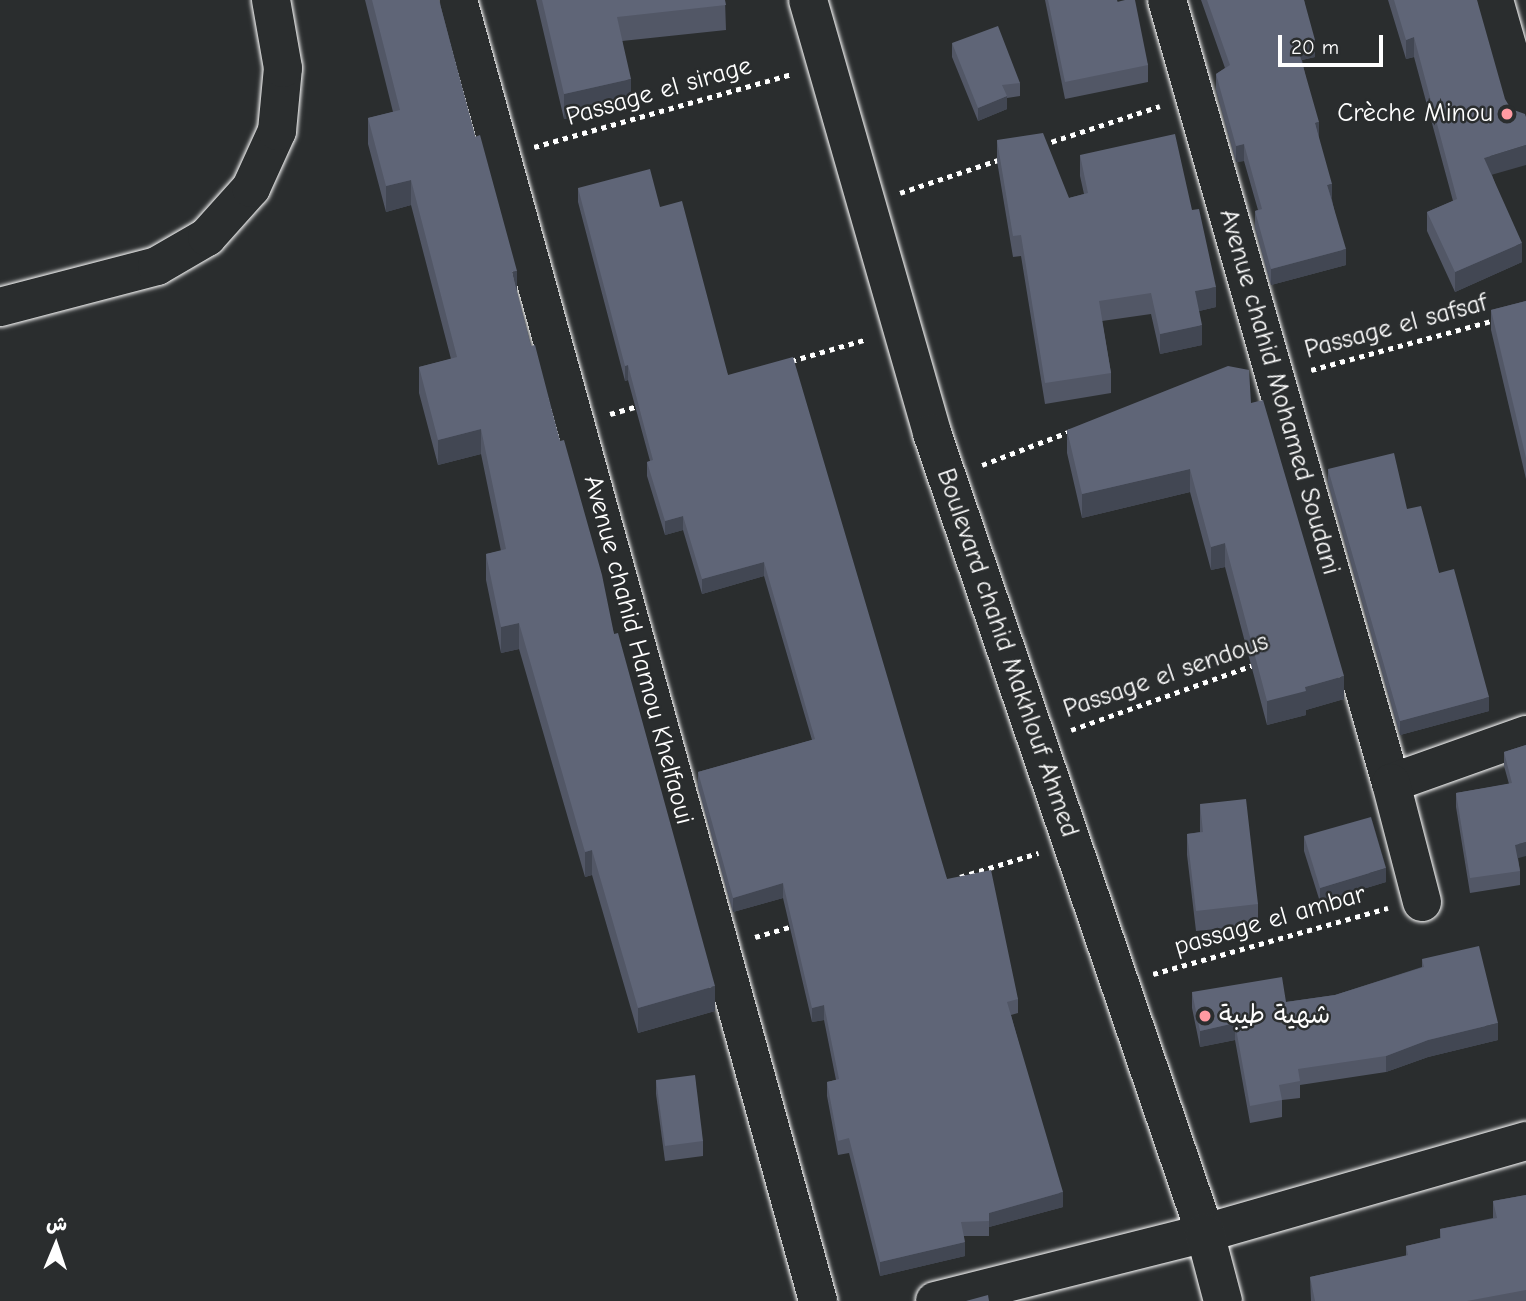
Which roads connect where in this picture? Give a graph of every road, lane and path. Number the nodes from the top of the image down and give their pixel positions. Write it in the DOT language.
graph roads {
  1 [pos="271,0"];
  2 [pos="458,0"];
  3 [pos="808,0"];
  4 [pos="1167,0"];
  5 [pos="1494,0"];
  6 [pos="1518,50"];
  7 [pos="826,64"];
  8 [pos="1194,94"];
  9 [pos="1526,112"];
  10 [pos="1037,147"];
  11 [pos="1011,156"];
  12 [pos="501,157"];
  13 [pos="866,204"];
  14 [pos="0,307"];
  15 [pos="1500,318"];
  16 [pos="902,329"];
  17 [pos="785,363"];
  18 [pos="1275,379"];
  19 [pos="641,405"];
  20 [pos="575,424"];
  21 [pos="1076,429"];
  22 [pos="947,478"];
  23 [pos="1257,664"];
  24 [pos="1526,735"];
  25 [pos="1038,741"];
  26 [pos="1391,783"];
  27 [pos="1073,843"];
  28 [pos="955,878"];
  29 [pos="1420,892"];
  30 [pos="799,924"];
  31 [pos="720,948"];
  32 [pos="1121,983"];
  33 [pos="1526,1141"];
  34 [pos="1205,1233"];
  35 [pos="818,1301"];
  36 [pos="935,1301"];
  37 [pos="1223,1301"];
  1 -- 14 [label="street"];
  2 -- 12 [label="street, Avenue chahid Hamou Khelfaoui"];
  3 -- 7 [label="street, Boulevard chahid Makhlouf Ahmed"];
  4 -- 8 [label="street, Avenue chahid Mohamed Soudani"];
  5 -- 6 [label="street"];
  6 -- 9 [label="street"];
  7 -- 12 [label="path, Passage el sirage"];
  7 -- 13 [label="street, Boulevard chahid Makhlouf Ahmed"];
  8 -- 10 [label="path"];
  8 -- 18 [label="street, Avenue chahid Mohamed Soudani"];
  11 -- 13 [label="path"];
  12 -- 20 [label="street, Avenue chahid Hamou Khelfaoui"];
  13 -- 16 [label="street, Boulevard chahid Makhlouf Ahmed"];
  15 -- 18 [label="path, Passage el safsaf"];
  16 -- 17 [label="path"];
  16 -- 22 [label="street, Boulevard chahid Makhlouf Ahmed"];
  18 -- 26 [label="street, Avenue chahid Mohamed Soudani"];
  19 -- 20 [label="path"];
  20 -- 31 [label="street, Avenue chahid Hamou Khelfaoui"];
  21 -- 22 [label="path"];
  22 -- 25 [label="street, Boulevard chahid Makhlouf Ahmed"];
  23 -- 25 [label="path, Passage el sendous"];
  24 -- 26 [label="street"];
  25 -- 27 [label="street, Boulevard chahid Makhlouf Ahmed"];
  26 -- 29 [label="street, Avenue chahid Mohamed Soudani"];
  27 -- 28 [label="path"];
  27 -- 32 [label="street, Boulevard chahid Makhlouf Ahmed"];
  29 -- 32 [label="path, passage el ambar"];
  30 -- 31 [label="path"];
  31 -- 35 [label="street, Avenue chahid Hamou Khelfaoui"];
  32 -- 34 [label="street, Boulevard chahid Makhlouf Ahmed"];
  33 -- 34 [label="street"];
  34 -- 36 [label="street"];
  34 -- 37 [label="street, Boulevard chahid Makhlouf Ahmed"];
}
